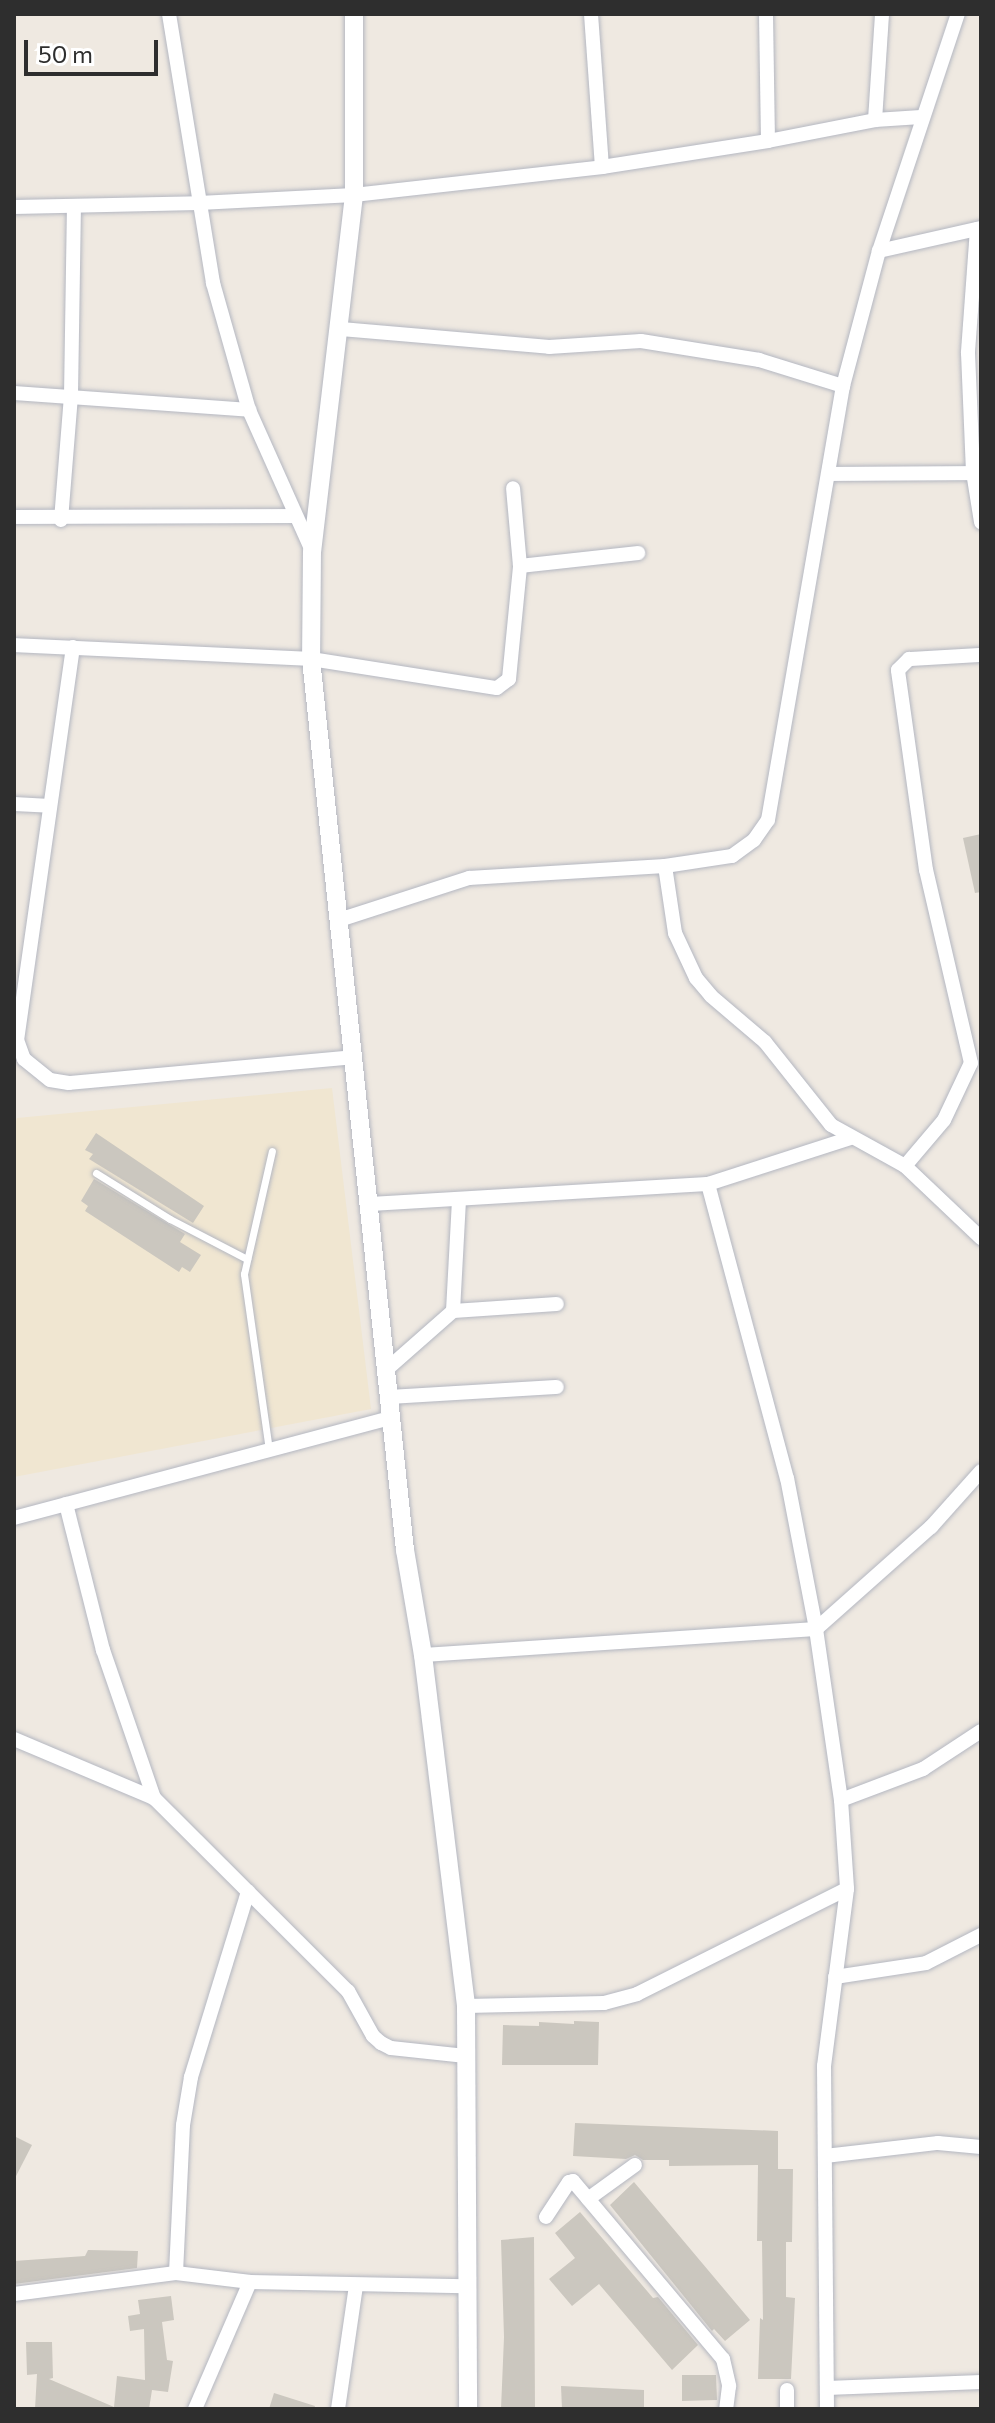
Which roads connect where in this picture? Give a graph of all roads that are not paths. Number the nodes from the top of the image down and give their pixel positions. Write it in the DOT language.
graph roads {
  1 [pos="169,14"];
  2 [pos="354,14"];
  3 [pos="591,14"];
  4 [pos="766,14"];
  5 [pos="882,14"];
  6 [pos="958,14"];
  7 [pos="921,117"];
  8 [pos="875,120"];
  9 [pos="768,141"];
  10 [pos="602,167"];
  11 [pos="354,195"];
  12 [pos="199,203"];
  13 [pos="74,206"];
  14 [pos="14,207"];
  15 [pos="979,228"];
  16 [pos="879,251"];
  17 [pos="341,329"];
  18 [pos="843,386"];
  19 [pos="14,393"];
  20 [pos="71,395"];
  21 [pos="249,410"];
  22 [pos="977,473"];
  23 [pos="830,474"];
  24 [pos="513,488"];
  25 [pos="295,516"];
  26 [pos="14,517"];
  27 [pos="61,520"];
  28 [pos="981,522"];
  29 [pos="312,551"];
  30 [pos="638,553"];
  31 [pos="520,566"];
  32 [pos="14,645"];
  33 [pos="73,647"];
  34 [pos="981,655"];
  35 [pos="311,659"];
  36 [pos="14,804"];
  37 [pos="50,806"];
  38 [pos="665,866"];
  39 [pos="339,920"];
  40 [pos="14,945"];
  41 [pos="30,946"];
  42 [pos="16,1051"];
  43 [pos="354,1057"];
  44 [pos="976,1062"];
  45 [pos="850,1138"];
  46 [pos="272,1151"];
  47 [pos="905,1166"];
  48 [pos="96,1173"];
  49 [pos="708,1184"];
  50 [pos="459,1199"];
  51 [pos="369,1204"];
  52 [pos="981,1238"];
  53 [pos="247,1259"];
  54 [pos="557,1304"];
  55 [pos="453,1311"];
  56 [pos="386,1370"];
  57 [pos="557,1387"];
  58 [pos="388,1397"];
  59 [pos="390,1418"];
  60 [pos="269,1450"];
  61 [pos="981,1471"];
  62 [pos="66,1504"];
  63 [pos="14,1518"];
  64 [pos="816,1629"];
  65 [pos="423,1655"];
  66 [pos="981,1731"];
  67 [pos="14,1739"];
  68 [pos="154,1798"];
  69 [pos="841,1800"];
  70 [pos="847,1889"];
  71 [pos="248,1892"];
  72 [pos="981,1935"];
  73 [pos="835,1977"];
  74 [pos="466,2006"];
  75 [pos="466,2056"];
  76 [pos="981,2147"];
  77 [pos="825,2156"];
  78 [pos="635,2165"];
  79 [pos="588,2199"];
  80 [pos="546,2217"];
  81 [pos="176,2273"];
  82 [pos="250,2282"];
  83 [pos="356,2285"];
  84 [pos="465,2286"];
  85 [pos="14,2294"];
  86 [pos="981,2382"];
  87 [pos="827,2388"];
  88 [pos="787,2390"];
  89 [pos="195,2409"];
  90 [pos="338,2409"];
  91 [pos="468,2409"];
  92 [pos="726,2409"];
  93 [pos="787,2409"];
  94 [pos="827,2409"];
  1 -- 12 [label="street"];
  2 -- 11 [label="street"];
  3 -- 10 [label="street"];
  4 -- 9 [label="street"];
  5 -- 8 [label="street"];
  6 -- 7 [label="street"];
  7 -- 8 [label="street"];
  7 -- 16 [label="street"];
  8 -- 9 [label="street"];
  9 -- 10 [label="street"];
  10 -- 11 [label="street"];
  11 -- 12 [label="street"];
  11 -- 17 [label="street"];
  12 -- 13 [label="street"];
  12 -- 21 [label="street"];
  13 -- 14 [label="street"];
  13 -- 20 [label="street"];
  15 -- 16 [label="street"];
  15 -- 22 [label="street"];
  16 -- 18 [label="street"];
  17 -- 18 [label="street"];
  17 -- 29 [label="street"];
  18 -- 23 [label="street"];
  19 -- 20 [label="street"];
  20 -- 21 [label="street"];
  20 -- 27 [label="street"];
  21 -- 25 [label="street"];
  22 -- 23 [label="street"];
  22 -- 28 [label="street"];
  23 -- 38 [label="street"];
  24 -- 31 [label="street"];
  25 -- 27 [label="street"];
  25 -- 29 [label="street"];
  26 -- 27 [label="street"];
  29 -- 35 [label="street"];
  30 -- 31 [label="street"];
  31 -- 35 [label="street"];
  32 -- 33 [label="street"];
  33 -- 35 [label="street"];
  33 -- 37 [label="street"];
  34 -- 44 [label="street"];
  35 -- 39 [label="street"];
  36 -- 37 [label="street"];
  37 -- 41 [label="street"];
  38 -- 39 [label="street"];
  38 -- 45 [label="street"];
  39 -- 43 [label="street"];
  40 -- 41 [label="street"];
  41 -- 42 [label="street"];
  42 -- 43 [label="street"];
  43 -- 51 [label="street"];
  44 -- 47 [label="street"];
  45 -- 47 [label="street"];
  45 -- 49 [label="street"];
  46 -- 53 [label="lane"];
  47 -- 52 [label="street"];
  48 -- 53 [label="lane"];
  49 -- 50 [label="street"];
  49 -- 64 [label="street"];
  50 -- 51 [label="street"];
  50 -- 55 [label="street"];
  51 -- 56 [label="street"];
  53 -- 60 [label="lane"];
  54 -- 55 [label="street"];
  55 -- 56 [label="street"];
  56 -- 58 [label="street"];
  57 -- 58 [label="street"];
  58 -- 59 [label="street"];
  59 -- 60 [label="street"];
  59 -- 65 [label="street"];
  60 -- 62 [label="street"];
  61 -- 64 [label="street"];
  62 -- 63 [label="street"];
  62 -- 68 [label="street"];
  64 -- 65 [label="street"];
  64 -- 69 [label="street"];
  65 -- 74 [label="street"];
  66 -- 69 [label="street"];
  67 -- 68 [label="street"];
  68 -- 71 [label="street"];
  69 -- 70 [label="street"];
  70 -- 73 [label="street"];
  70 -- 74 [label="street"];
  71 -- 75 [label="street"];
  71 -- 81 [label="street"];
  72 -- 73 [label="street"];
  73 -- 77 [label="street"];
  74 -- 75 [label="street"];
  75 -- 84 [label="street"];
  76 -- 77 [label="street"];
  77 -- 87 [label="street"];
  78 -- 79 [label="street"];
  79 -- 80 [label="street"];
  79 -- 92 [label="street"];
  81 -- 82 [label="street"];
  81 -- 85 [label="street"];
  82 -- 83 [label="street"];
  82 -- 89 [label="street"];
  83 -- 84 [label="street"];
  83 -- 90 [label="street"];
  84 -- 91 [label="street"];
  86 -- 87 [label="street"];
  87 -- 94 [label="street"];
  88 -- 93 [label="street"];
}
